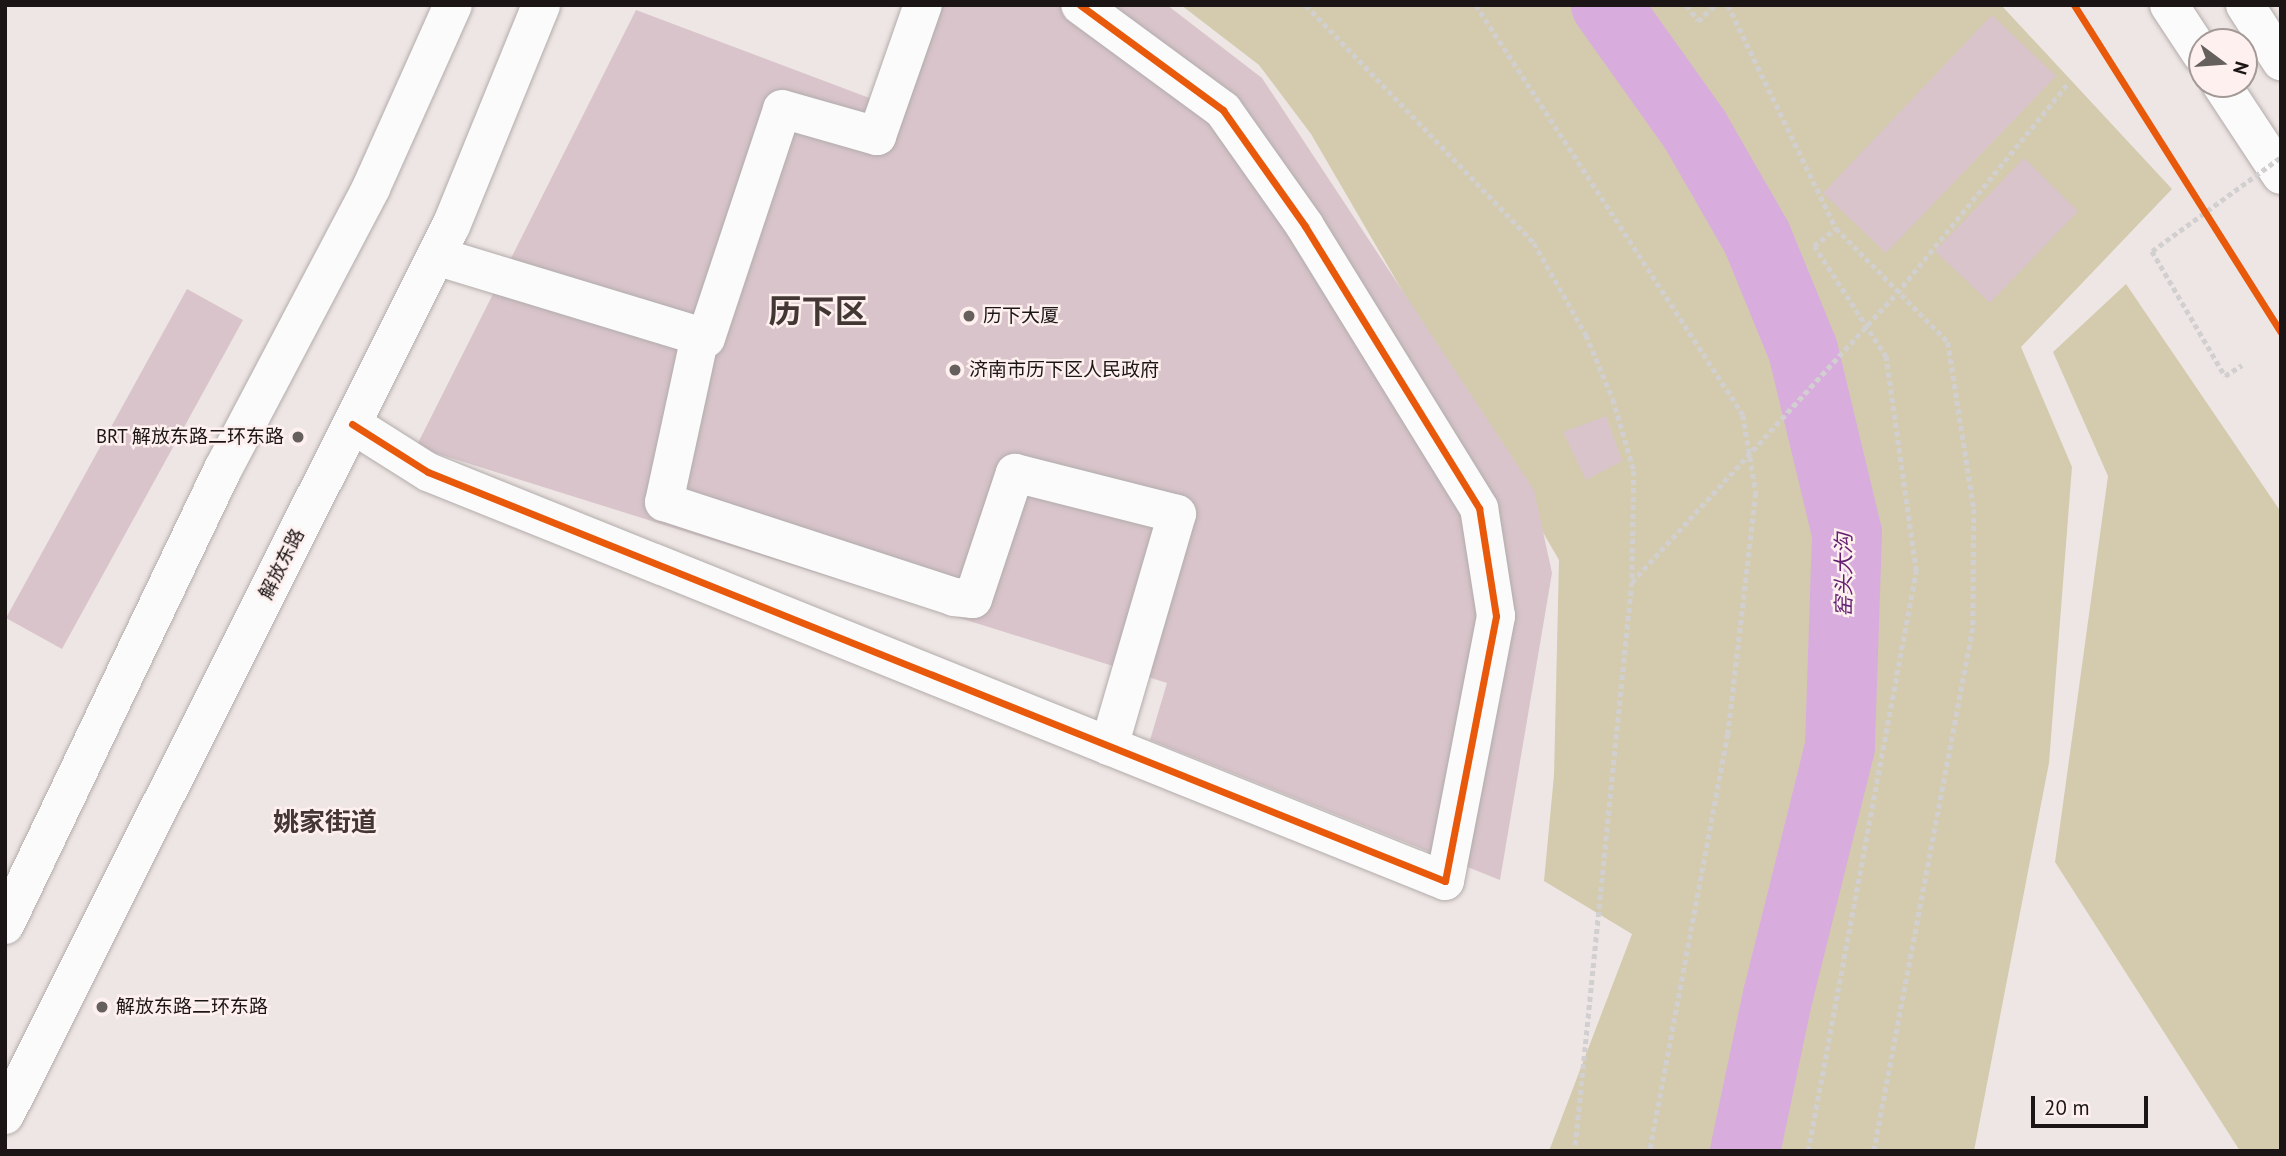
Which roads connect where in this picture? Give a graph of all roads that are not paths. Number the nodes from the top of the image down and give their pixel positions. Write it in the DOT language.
graph roads {
  1 [pos="453,5"];
  2 [pos="541,5"];
  3 [pos="923,5"];
  4 [pos="1080,5"];
  5 [pos="2169,5"];
  6 [pos="2245,5"];
  7 [pos="2188,34"];
  8 [pos="2281,61"];
  9 [pos="2230,98"];
  10 [pos="2281,175"];
  11 [pos="436,256"];
  12 [pos="700,336"];
  13 [pos="352,424"];
  14 [pos="1109,746"];
  15 [pos="5,925"];
  16 [pos="5,1115"];
  1 -- 15 [label="street"];
  2 -- 11 [label="street, 解放东路"];
  3 -- 12 [label="street"];
  4 -- 14 [label="street"];
  5 -- 7 [label="street"];
  6 -- 8 [label="street"];
  9 -- 10 [label="street"];
  11 -- 12 [label="street"];
  11 -- 13 [label="street, 解放东路"];
  12 -- 14 [label="street"];
  13 -- 14 [label="street"];
  13 -- 16 [label="street, 解放东路"];
}
